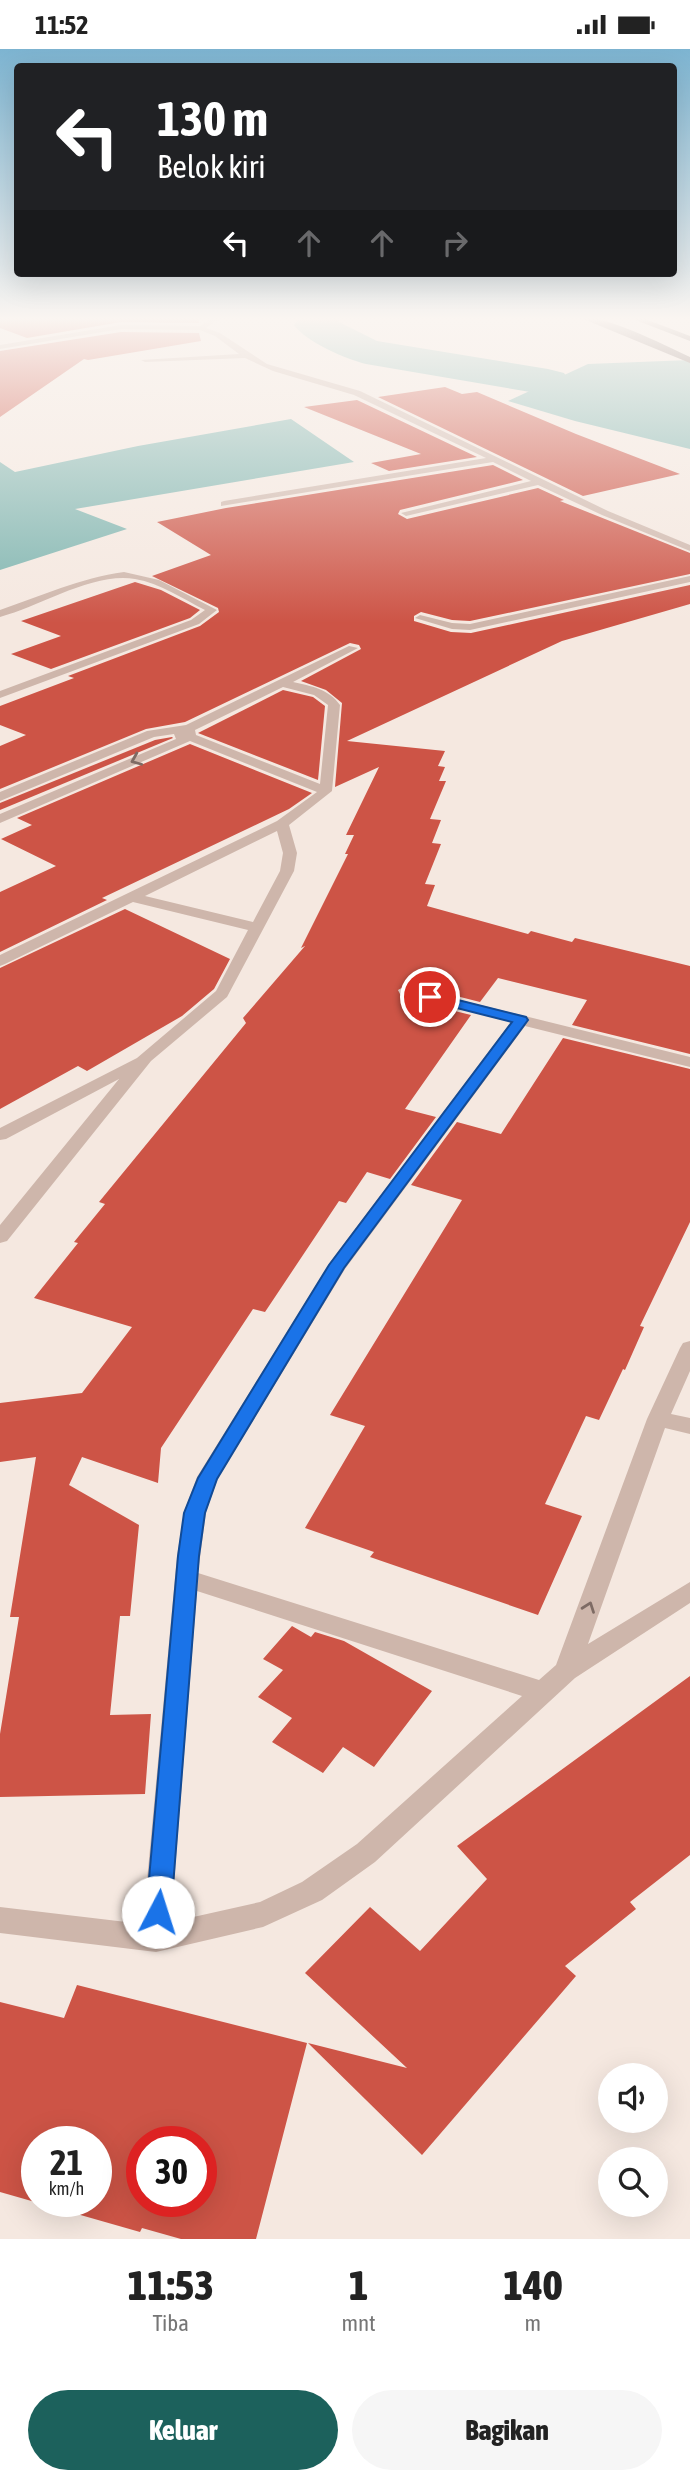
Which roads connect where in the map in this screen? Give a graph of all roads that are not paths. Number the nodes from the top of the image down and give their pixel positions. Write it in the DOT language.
graph roads {
  1 [pos="415,418"];
  2 [pos="494,459"];
  3 [pos="538,482"];
  4 [pos="224,504"];
  5 [pos="406,513"];
  6 [pos="690,548"];
  7 [pos="690,579"];
  8 [pos="0,614"];
  9 [pos="420,618"];
  10 [pos="353,648"];
  11 [pos="282,683"];
  12 [pos="0,695"];
  13 [pos="190,732"];
  14 [pos="326,791"];
  15 [pos="0,797"];
  16 [pos="0,819"];
  17 [pos="282,824"];
  18 [pos="131,897"];
  19 [pos="258,928"];
  20 [pos="0,961"];
  21 [pos="408,992"];
  22 [pos="521,1020"];
  23 [pos="145,1058"];
  24 [pos="690,1062"];
  25 [pos="0,1135"];
  26 [pos="0,1237"];
  27 [pos="690,1348"];
  28 [pos="658,1419"];
  29 [pos="690,1426"];
  30 [pos="187,1579"];
  31 [pos="690,1591"];
  32 [pos="566,1671"];
  33 [pos="542,1692"];
  34 [pos="0,1920"];
  35 [pos="156,1939"];
  1 -- 2 [label="street"];
  2 -- 3 [label="street"];
  2 -- 4 [label="street"];
  3 -- 5 [label="street"];
  3 -- 6 [label="street"];
  7 -- 9 [label="street"];
  8 -- 12 [label="street"];
  10 -- 11 [label="street"];
  11 -- 13 [label="street"];
  11 -- 14 [label="street"];
  13 -- 14 [label="street"];
  13 -- 15 [label="street"];
  13 -- 16 [label="street, one-way"];
  14 -- 17 [label="street"];
  17 -- 18 [label="street"];
  17 -- 19 [label="street"];
  18 -- 19 [label="street"];
  18 -- 20 [label="street"];
  19 -- 23 [label="street"];
  21 -- 22 [label="street"];
  22 -- 24 [label="street"];
  22 -- 30 [label="street"];
  23 -- 25 [label="street"];
  23 -- 26 [label="street"];
  27 -- 28 [label="street"];
  28 -- 29 [label="street"];
  32 -- 28 [label="street, one-way"];
  30 -- 33 [label="street"];
  30 -- 35 [label="street"];
  31 -- 32 [label="street"];
  32 -- 33 [label="street"];
  33 -- 35 [label="street"];
  34 -- 35 [label="street"];
}
